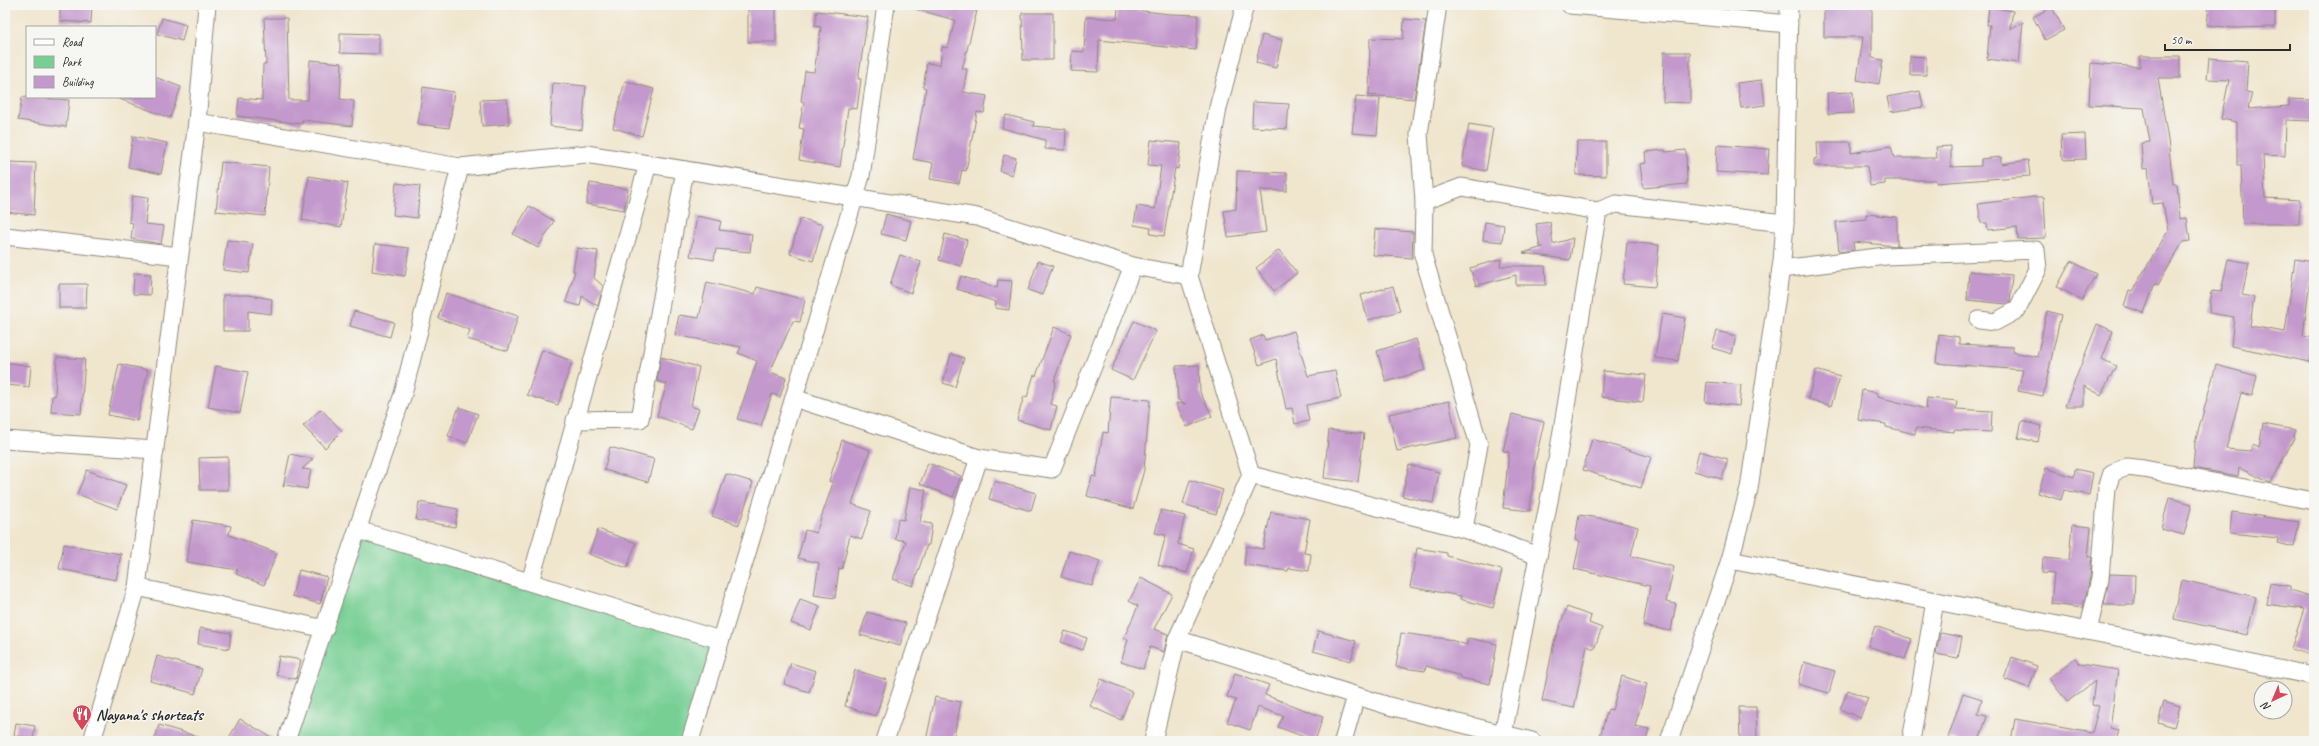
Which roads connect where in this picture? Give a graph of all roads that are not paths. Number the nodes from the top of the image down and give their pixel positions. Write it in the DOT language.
graph roads {
  1 [pos="206,5"];
  2 [pos="886,5"];
  3 [pos="1245,5"];
  4 [pos="1438,5"];
  5 [pos="1570,5"];
  6 [pos="1789,5"];
  7 [pos="1789,24"];
  8 [pos="197,122"];
  9 [pos="648,164"];
  10 [pos="460,167"];
  11 [pos="685,170"];
  12 [pos="854,197"];
  13 [pos="1424,201"];
  14 [pos="1598,211"];
  15 [pos="1786,223"];
  16 [pos="5,236"];
  17 [pos="179,256"];
  18 [pos="1133,266"];
  19 [pos="1781,269"];
  20 [pos="1189,276"];
  21 [pos="1979,320"];
  22 [pos="794,398"];
  23 [pos="575,420"];
  24 [pos="5,440"];
  25 [pos="155,450"];
  26 [pos="979,458"];
  27 [pos="1251,476"];
  28 [pos="2314,501"];
  29 [pos="1464,528"];
  30 [pos="358,530"];
  31 [pos="1538,556"];
  32 [pos="1730,560"];
  33 [pos="530,582"];
  34 [pos="137,587"];
  35 [pos="1935,601"];
  36 [pos="325,629"];
  37 [pos="2088,631"];
  38 [pos="720,640"];
  39 [pos="1177,640"];
  40 [pos="2314,676"];
  41 [pos="1356,696"];
  42 [pos="1503,734"];
  43 [pos="92,741"];
  44 [pos="286,741"];
  45 [pos="690,741"];
  46 [pos="885,741"];
  47 [pos="1153,741"];
  48 [pos="1343,741"];
  49 [pos="1532,741"];
  50 [pos="1669,741"];
  51 [pos="1911,741"];
  1 -- 8 [label="street"];
  2 -- 12 [label="street"];
  3 -- 20 [label="street"];
  4 -- 13 [label="street"];
  5 -- 7 [label="street"];
  6 -- 7 [label="street"];
  7 -- 15 [label="street"];
  8 -- 10 [label="street"];
  8 -- 17 [label="street"];
  9 -- 10 [label="street"];
  9 -- 11 [label="street"];
  9 -- 23 [label="street"];
  10 -- 30 [label="street"];
  11 -- 12 [label="street"];
  11 -- 23 [label="street"];
  12 -- 18 [label="street"];
  12 -- 22 [label="street"];
  13 -- 14 [label="street"];
  13 -- 29 [label="street"];
  14 -- 15 [label="street"];
  14 -- 31 [label="street"];
  15 -- 19 [label="street"];
  16 -- 17 [label="street"];
  17 -- 25 [label="street"];
  18 -- 20 [label="street"];
  18 -- 26 [label="street"];
  19 -- 21 [label="street"];
  19 -- 32 [label="street"];
  20 -- 27 [label="street"];
  22 -- 26 [label="street"];
  22 -- 38 [label="street"];
  23 -- 33 [label="street"];
  24 -- 25 [label="street"];
  25 -- 34 [label="street"];
  26 -- 46 [label="street"];
  27 -- 29 [label="street"];
  27 -- 39 [label="street"];
  28 -- 37 [label="street"];
  29 -- 31 [label="street"];
  30 -- 33 [label="street"];
  30 -- 36 [label="street"];
  31 -- 42 [label="street"];
  32 -- 35 [label="street"];
  32 -- 50 [label="street"];
  33 -- 38 [label="street"];
  34 -- 36 [label="street"];
  34 -- 43 [label="street"];
  35 -- 37 [label="street"];
  35 -- 51 [label="street"];
  36 -- 44 [label="street"];
  37 -- 40 [label="street"];
  38 -- 45 [label="street"];
  39 -- 41 [label="street"];
  39 -- 47 [label="street"];
  41 -- 42 [label="street"];
  41 -- 48 [label="street"];
  42 -- 49 [label="street"];
}
